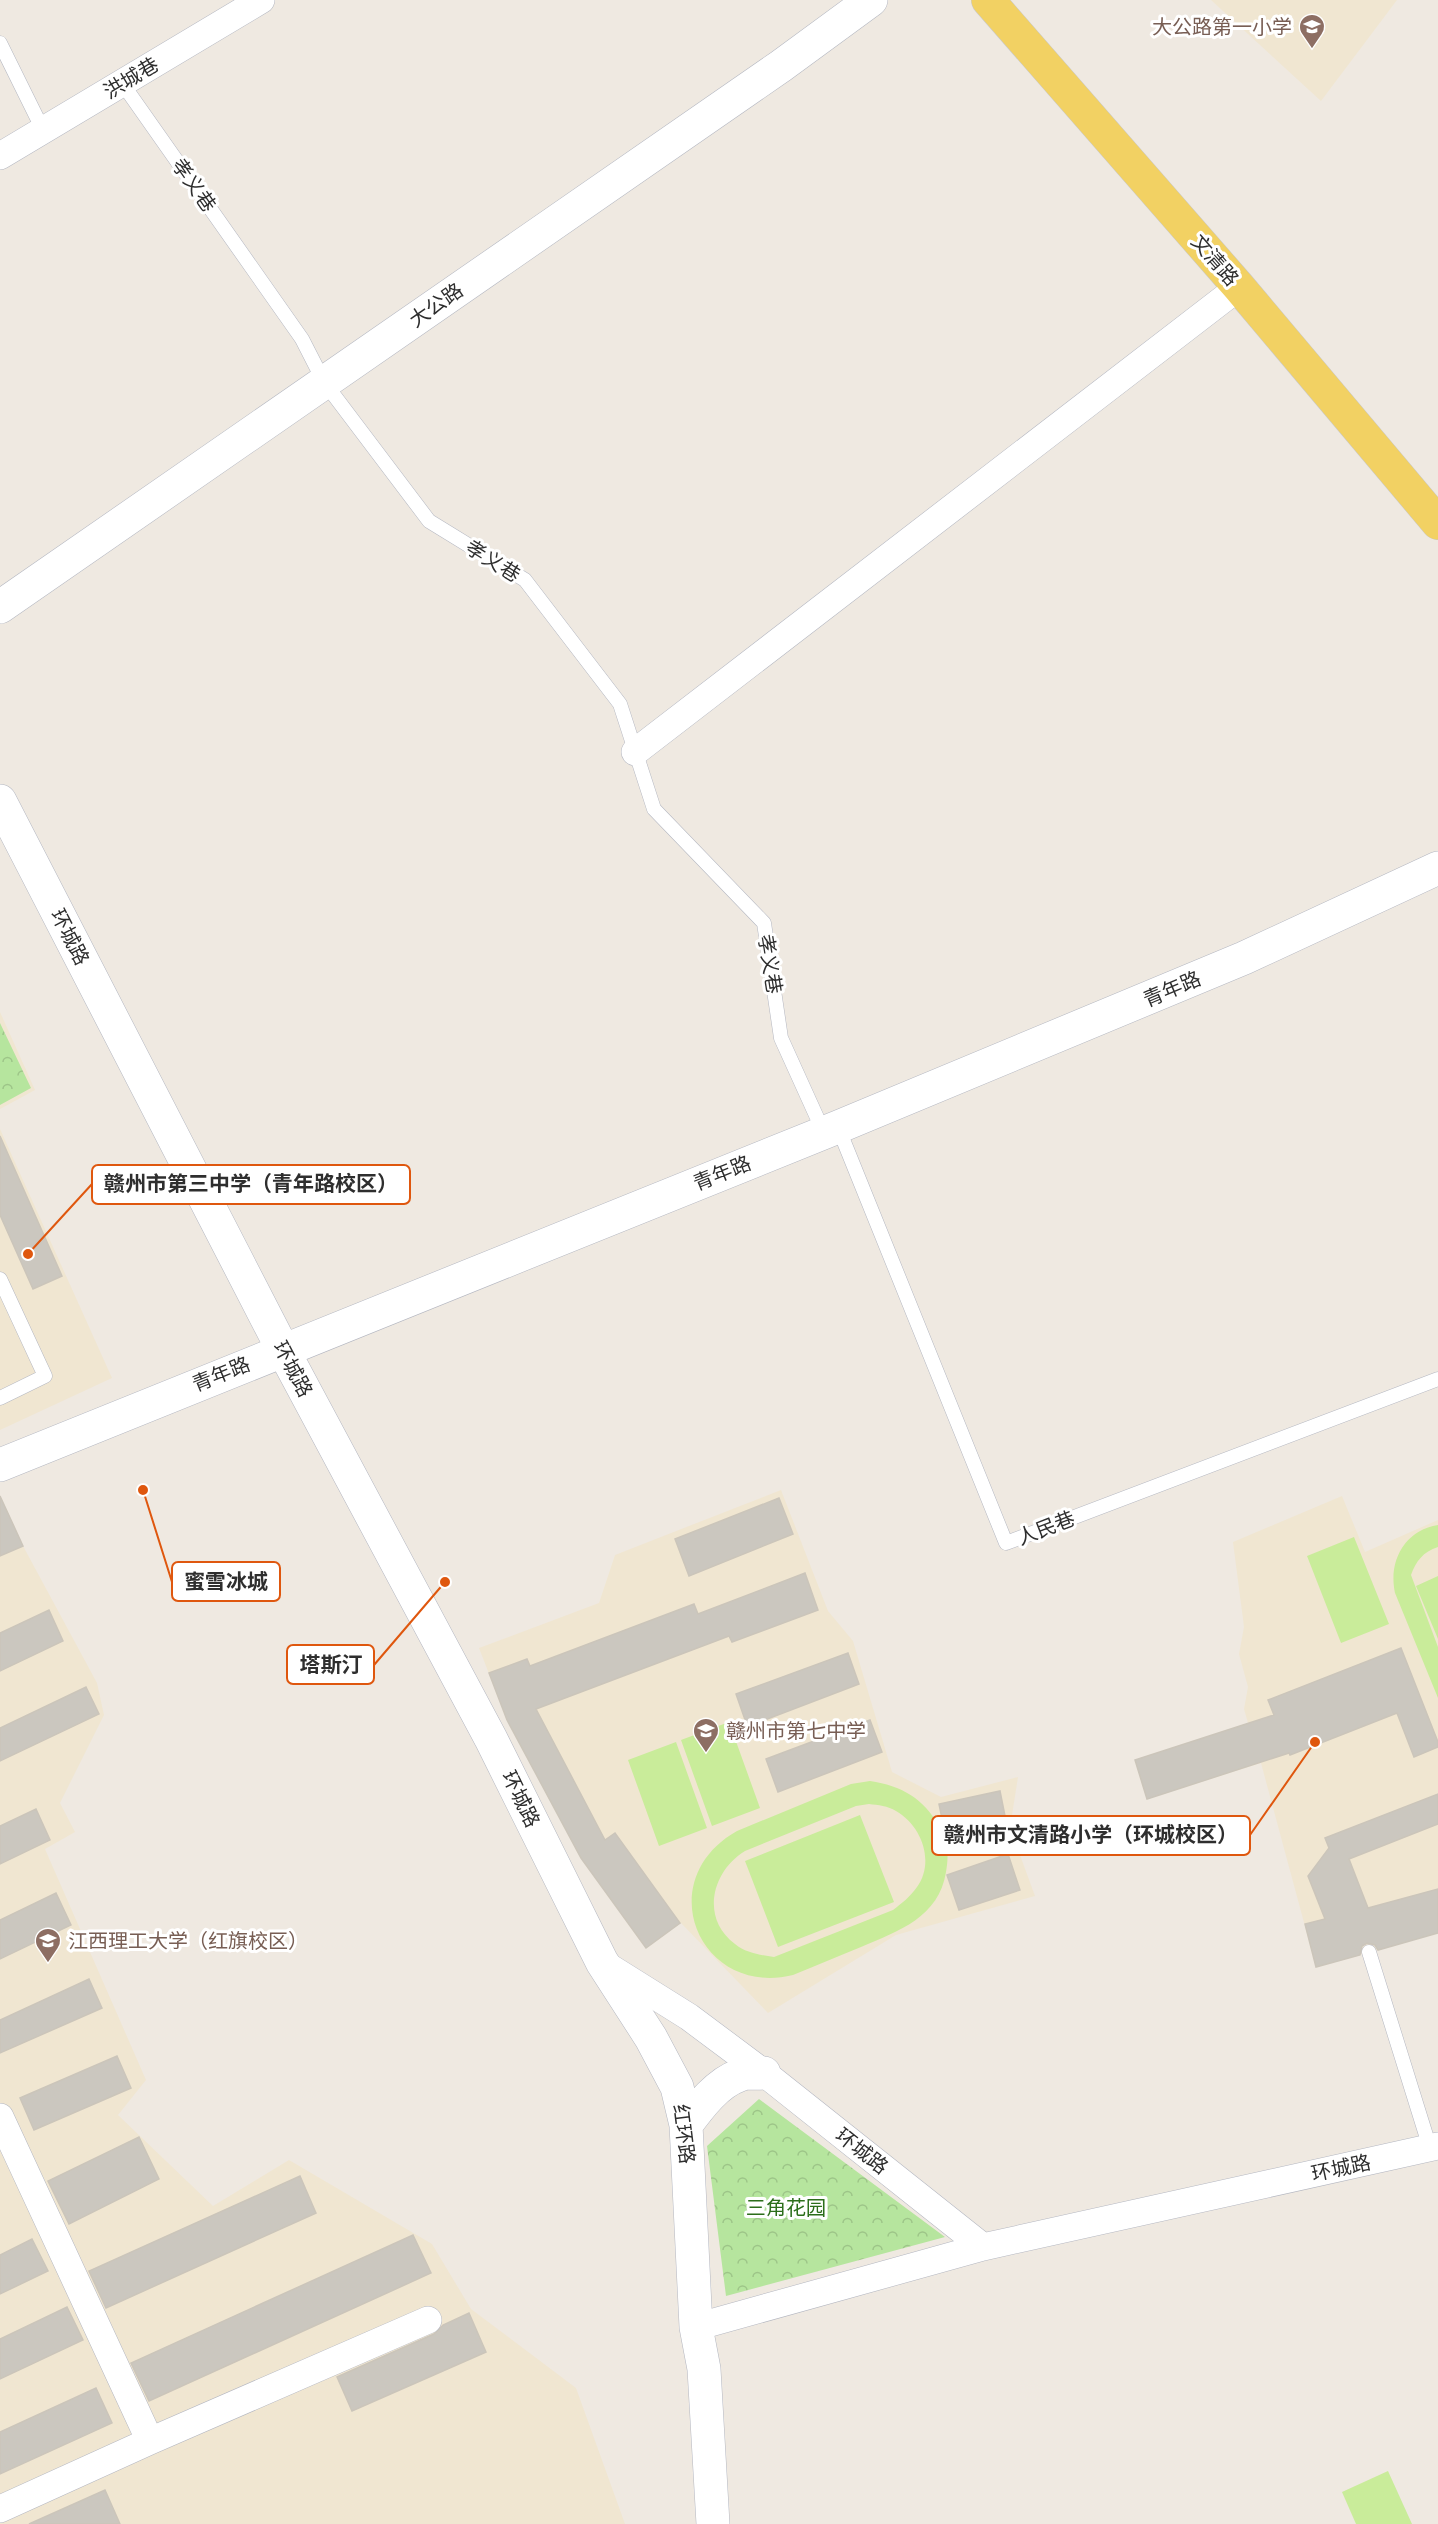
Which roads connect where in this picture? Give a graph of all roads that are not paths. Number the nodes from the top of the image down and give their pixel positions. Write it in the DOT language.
graph roads {
  1 [pos="261,0"];
  2 [pos="871,0"];
  3 [pos="988,0"];
  4 [pos="1019,0"];
  5 [pos="0,43"];
  6 [pos="122,84"];
  7 [pos="43,130"];
  8 [pos="0,156"];
  9 [pos="1239,287"];
  10 [pos="324,382"];
  11 [pos="1438,487"];
  12 [pos="1438,523"];
  13 [pos="0,607"];
  14 [pos="635,752"];
  15 [pos="0,801"];
  16 [pos="1438,868"];
  17 [pos="831,1130"];
  18 [pos="0,1279"];
  19 [pos="283,1350"];
  20 [pos="1438,1379"];
  21 [pos="0,1398"];
  22 [pos="0,1465"];
  23 [pos="1369,1952"];
  24 [pos="602,1962"];
  25 [pos="764,2073"];
  26 [pos="0,2117"];
  27 [pos="686,2124"];
  28 [pos="1434,2147"];
  29 [pos="983,2247"];
  30 [pos="428,2320"];
  31 [pos="696,2327"];
  32 [pos="150,2440"];
  33 [pos="0,2510"];
  34 [pos="697,2524"];
  35 [pos="713,2524"];
  1 -- 6 [label="street, 洪城巷"];
  2 -- 10 [label="street, 大公路"];
  3 -- 9 [label="main road, 文清路"];
  4 -- 11 [label="main road, 文清路"];
  5 -- 7 [label="lane"];
  6 -- 7 [label="street, 洪城巷"];
  6 -- 10 [label="lane, 孝义巷"];
  7 -- 8 [label="street, 洪城巷"];
  9 -- 12 [label="main road, 文清路"];
  9 -- 14 [label="street"];
  10 -- 13 [label="street, 大公路"];
  10 -- 14 [label="lane, 孝义巷"];
  14 -- 17 [label="lane, 孝义巷"];
  15 -- 19 [label="street, 环城路"];
  16 -- 17 [label="street, 青年路"];
  17 -- 19 [label="street, 青年路"];
  17 -- 20 [label="lane, 人民巷"];
  18 -- 21 [label="lane"];
  19 -- 22 [label="street, 青年路"];
  19 -- 24 [label="street, 环城路"];
  23 -- 28 [label="lane"];
  24 -- 25 [label="street, 环城路"];
  24 -- 27 [label="street, 红环路"];
  25 -- 27 [label="street"];
  25 -- 29 [label="street, 环城路"];
  26 -- 32 [label="street"];
  27 -- 31 [label="street, 红环路"];
  28 -- 29 [label="street, 环城路"];
  29 -- 31 [label="street"];
  30 -- 32 [label="street"];
  31 -- 34 [label="street, 红环路"];
  31 -- 35 [label="street, 红环路"];
  32 -- 33 [label="street"];
}
